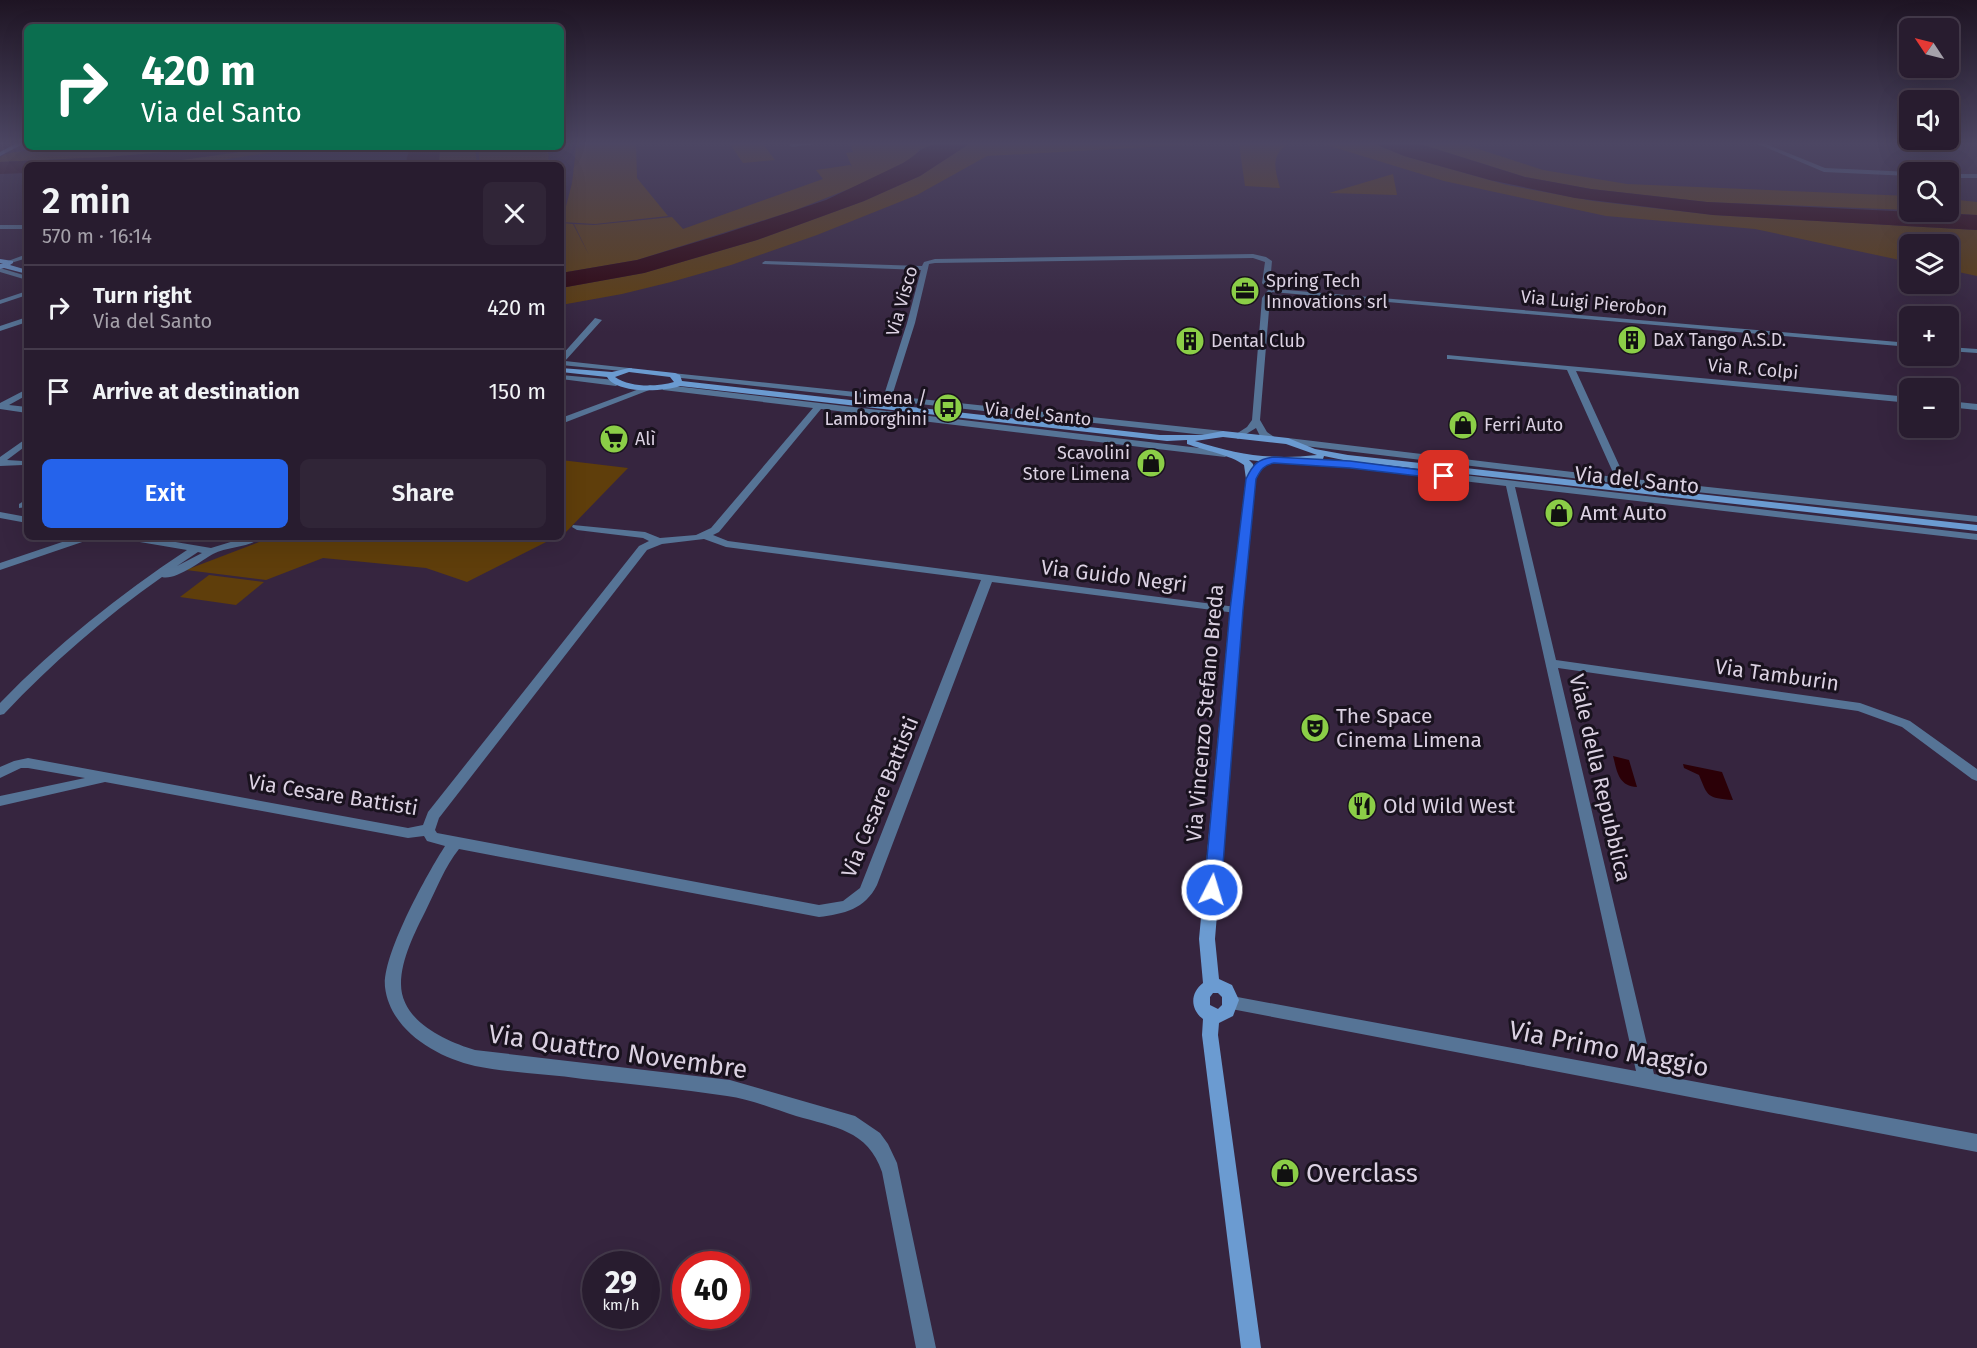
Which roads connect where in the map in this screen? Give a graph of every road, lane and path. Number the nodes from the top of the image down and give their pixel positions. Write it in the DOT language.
graph roads {
  1 [pos="0,227"];
  2 [pos="24,227"];
  3 [pos="24,257"];
  4 [pos="765,263"];
  5 [pos="3,265"];
  6 [pos="925,267"];
  7 [pos="24,272"];
  8 [pos="24,276"];
  9 [pos="1271,290"];
  10 [pos="24,293"];
  11 [pos="0,302"];
  12 [pos="598,320"];
  13 [pos="24,321"];
  14 [pos="0,329"];
  15 [pos="1899,344"];
  16 [pos="1959,350"];
  17 [pos="1977,351"];
  18 [pos="1450,357"];
  19 [pos="564,359"];
  20 [pos="564,362"];
  21 [pos="1570,368"];
  22 [pos="629,370"];
  23 [pos="564,371"];
  24 [pos="672,375"];
  25 [pos="564,377"];
  26 [pos="617,381"];
  27 [pos="679,383"];
  28 [pos="653,387"];
  29 [pos="666,388"];
  30 [pos="729,392"];
  31 [pos="24,394"];
  32 [pos="887,398"];
  33 [pos="1899,399"];
  34 [pos="611,402"];
  35 [pos="1959,405"];
  36 [pos="0,406"];
  37 [pos="819,406"];
  38 [pos="1977,407"];
  39 [pos="24,410"];
  40 [pos="912,413"];
  41 [pos="564,420"];
  42 [pos="1256,420"];
  43 [pos="1222,434"];
  44 [pos="1239,436"];
  45 [pos="1210,437"];
  46 [pos="1272,439"];
  47 [pos="1162,441"];
  48 [pos="1288,441"];
  49 [pos="24,443"];
  50 [pos="1208,448"];
  51 [pos="1304,453"];
  52 [pos="1225,454"];
  53 [pos="1237,456"];
  54 [pos="1274,460"];
  55 [pos="1292,461"];
  56 [pos="0,462"];
  57 [pos="20,463"];
  58 [pos="1477,468"];
  59 [pos="1251,479"];
  60 [pos="1622,481"];
  61 [pos="1510,484"];
  62 [pos="1788,503"];
  63 [pos="0,515"];
  64 [pos="24,519"];
  65 [pos="1977,519"];
  66 [pos="577,527"];
  67 [pos="1977,528"];
  68 [pos="706,536"];
  69 [pos="1977,537"];
  70 [pos="70,540"];
  71 [pos="78,540"];
  72 [pos="167,540"];
  73 [pos="250,540"];
  74 [pos="656,540"];
  75 [pos="57,547"];
  76 [pos="195,549"];
  77 [pos="211,551"];
  78 [pos="0,567"];
  79 [pos="987,579"];
  80 [pos="128,595"];
  81 [pos="1236,610"];
  82 [pos="1553,663"];
  83 [pos="0,711"];
  84 [pos="0,773"];
  85 [pos="1977,776"];
  86 [pos="107,778"];
  87 [pos="0,801"];
  88 [pos="428,830"];
  89 [pos="456,843"];
  90 [pos="1212,987"];
  91 [pos="1232,1003"];
  92 [pos="1212,1014"];
  93 [pos="1647,1082"];
  94 [pos="1977,1143"];
  95 [pos="926,1348"];
  96 [pos="1251,1348"];
  1 -- 2 [label="street"];
  3 -- 5 [label="street"];
  4 -- 6 [label="street"];
  5 -- 7 [label="street"];
  5 -- 8 [label="street"];
  6 -- 9 [label="street, Via Visco"];
  6 -- 32 [label="street, Via Visco"];
  9 -- 15 [label="street, Via Luigi Pierobon"];
  9 -- 42 [label="street"];
  10 -- 11 [label="street"];
  12 -- 19 [label="street"];
  13 -- 14 [label="street"];
  16 -- 17 [label="street"];
  18 -- 21 [label="street, Via R. Colpi"];
  20 -- 22 [label="street, Via del Santo"];
  21 -- 33 [label="street, Via R. Colpi"];
  21 -- 60 [label="street"];
  22 -- 24 [label="street, Via del Santo"];
  22 -- 26 [label="street, Via del Santo"];
  23 -- 26 [label="street"];
  24 -- 27 [label="street"];
  24 -- 32 [label="street, Via del Santo"];
  25 -- 26 [label="street, Via del Santo"];
  26 -- 28 [label="street, Via del Santo"];
  26 -- 34 [label="street"];
  27 -- 29 [label="street, Via del Santo"];
  27 -- 30 [label="street"];
  28 -- 29 [label="street, Via del Santo"];
  28 -- 34 [label="street"];
  29 -- 30 [label="street, Via del Santo"];
  30 -- 37 [label="street, Via del Santo"];
  30 -- 40 [label="street"];
  31 -- 36 [label="street"];
  32 -- 43 [label="street, Via del Santo"];
  34 -- 41 [label="street"];
  35 -- 38 [label="street"];
  36 -- 39 [label="street"];
  37 -- 40 [label="street, Via del Santo"];
  37 -- 68 [label="street"];
  40 -- 47 [label="street, Via del Santo"];
  42 -- 44 [label="street"];
  42 -- 46 [label="street"];
  43 -- 44 [label="street, Via del Santo"];
  43 -- 45 [label="street, Via del Santo"];
  44 -- 46 [label="street, Via del Santo"];
  45 -- 47 [label="street, Via del Santo"];
  45 -- 50 [label="street"];
  46 -- 48 [label="street, Via del Santo"];
  47 -- 50 [label="street, Via del Santo"];
  47 -- 52 [label="street"];
  48 -- 51 [label="street, Via del Santo"];
  48 -- 58 [label="street, Via del Santo"];
  49 -- 56 [label="street"];
  50 -- 52 [label="street, Via del Santo"];
  51 -- 55 [label="street, Via del Santo"];
  51 -- 58 [label="street, Via del Santo"];
  52 -- 53 [label="street, Via del Santo"];
  53 -- 54 [label="street, Via del Santo"];
  53 -- 59 [label="street"];
  54 -- 55 [label="street, Via del Santo"];
  54 -- 59 [label="street"];
  55 -- 61 [label="street, Via del Santo"];
  56 -- 57 [label="street"];
  58 -- 60 [label="street, Via del Santo"];
  58 -- 62 [label="street, Via del Santo"];
  59 -- 81 [label="street, Via Vincenzo Stefano Breda"];
  60 -- 62 [label="street, Via del Santo"];
  61 -- 69 [label="street, Via del Santo"];
  61 -- 82 [label="street, Viale della Repubblica"];
  62 -- 65 [label="street, Via del Santo"];
  62 -- 67 [label="street, Via del Santo"];
  63 -- 64 [label="street"];
  66 -- 74 [label="street"];
  68 -- 74 [label="street"];
  68 -- 79 [label="street"];
  70 -- 75 [label="street"];
  71 -- 75 [label="street"];
  72 -- 76 [label="street"];
  73 -- 77 [label="street"];
  74 -- 88 [label="street"];
  75 -- 78 [label="street"];
  76 -- 77 [label="street"];
  76 -- 80 [label="street"];
  77 -- 80 [label="street"];
  79 -- 81 [label="street, Via Guido Negri"];
  79 -- 89 [label="street, Via Cesare Battisti"];
  80 -- 83 [label="street"];
  81 -- 90 [label="street, Via Vincenzo Stefano Breda"];
  82 -- 85 [label="street, Via Tamburin"];
  82 -- 93 [label="street, Viale della Repubblica"];
  84 -- 86 [label="street, Via Cesare Battisti"];
  86 -- 87 [label="street"];
  86 -- 88 [label="street, Via Cesare Battisti"];
  88 -- 89 [label="street, Via Cesare Battisti"];
  89 -- 95 [label="street, Via Quattro Novembre"];
  90 -- 91 [label="street"];
  90 -- 92 [label="street, Via Vincenzo Stefano Breda"];
  91 -- 92 [label="street"];
  91 -- 93 [label="street, Via Primo Maggio"];
  92 -- 96 [label="street, Via Vincenzo Stefano Breda"];
  93 -- 94 [label="street, Via Primo Maggio"];
}
